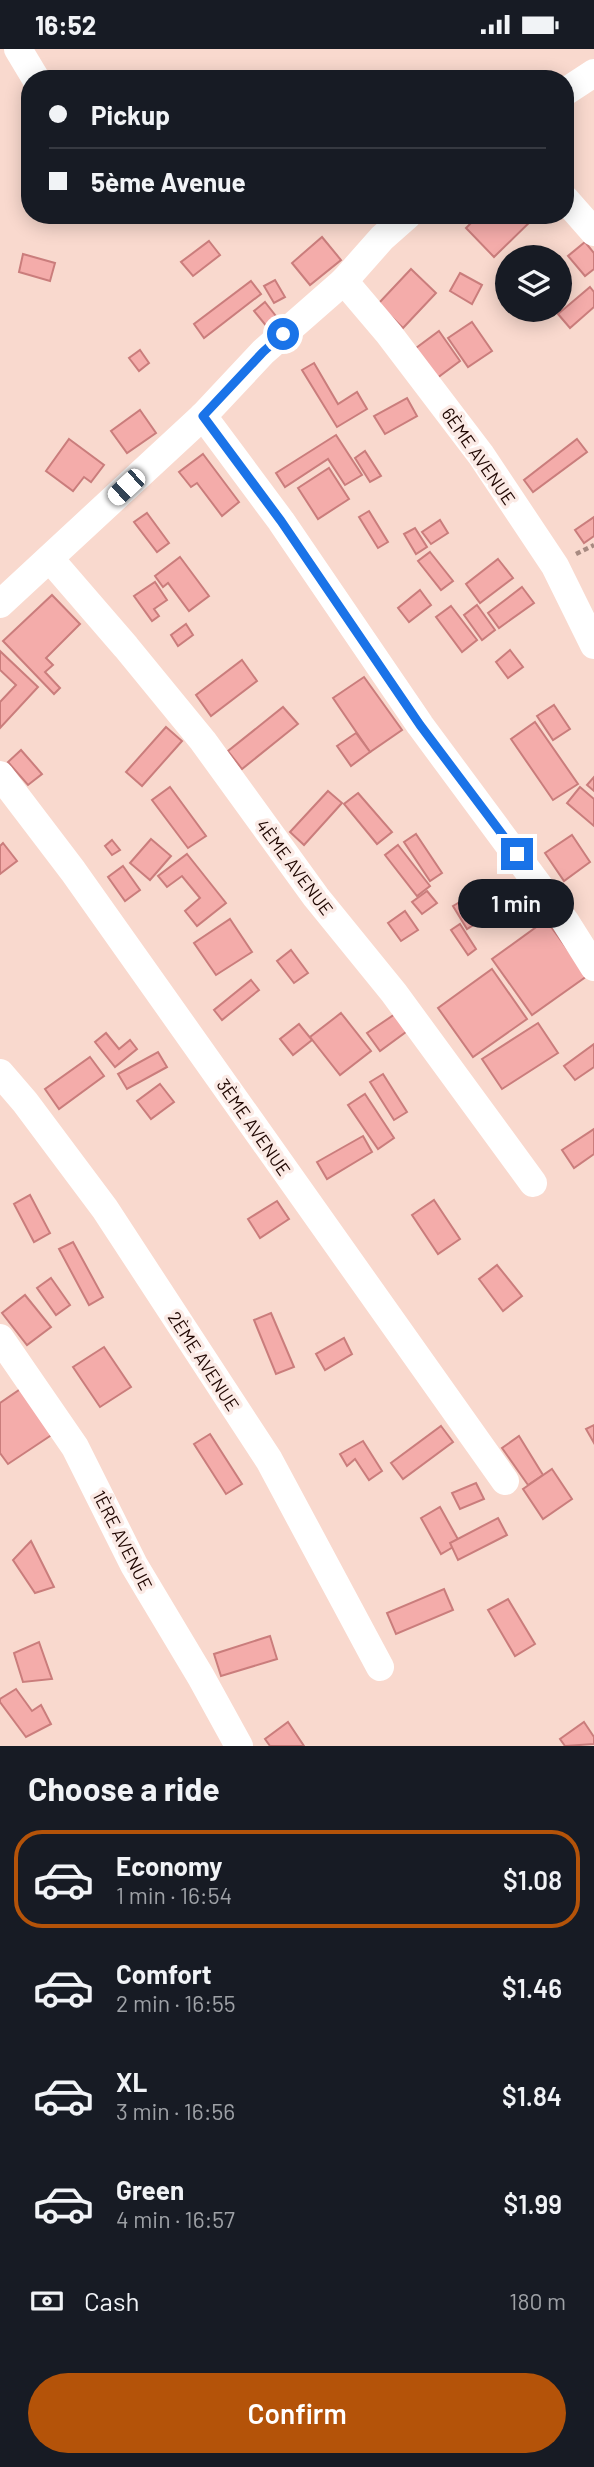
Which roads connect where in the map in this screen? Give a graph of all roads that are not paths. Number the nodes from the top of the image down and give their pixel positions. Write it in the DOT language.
graph roads {
  1 [pos="18,49"];
  2 [pos="31,70"];
  3 [pos="594,73"];
  4 [pos="574,86"];
  5 [pos="574,209"];
  6 [pos="398,224"];
  7 [pos="594,232"];
  8 [pos="344,281"];
  9 [pos="203,416"];
  10 [pos="50,559"];
  11 [pos="0,604"];
  12 [pos="594,645"];
  13 [pos="0,775"];
  14 [pos="594,967"];
  15 [pos="0,1073"];
  16 [pos="533,1183"];
  17 [pos="0,1338"];
  18 [pos="505,1481"];
  19 [pos="380,1667"];
  20 [pos="239,1746"];
  1 -- 2 [label="street"];
  3 -- 4 [label="street"];
  5 -- 7 [label="street"];
  6 -- 8 [label="street"];
  8 -- 9 [label="street"];
  8 -- 12 [label="street, 6ÈME AVENUE"];
  9 -- 10 [label="street"];
  9 -- 14 [label="street"];
  10 -- 11 [label="street"];
  10 -- 16 [label="street, 4ÈME AVENUE"];
  13 -- 18 [label="street, 3ÈME AVENUE"];
  15 -- 19 [label="street, 2ÈME AVENUE"];
  17 -- 20 [label="street, 1ÈRE AVENUE"];
}
